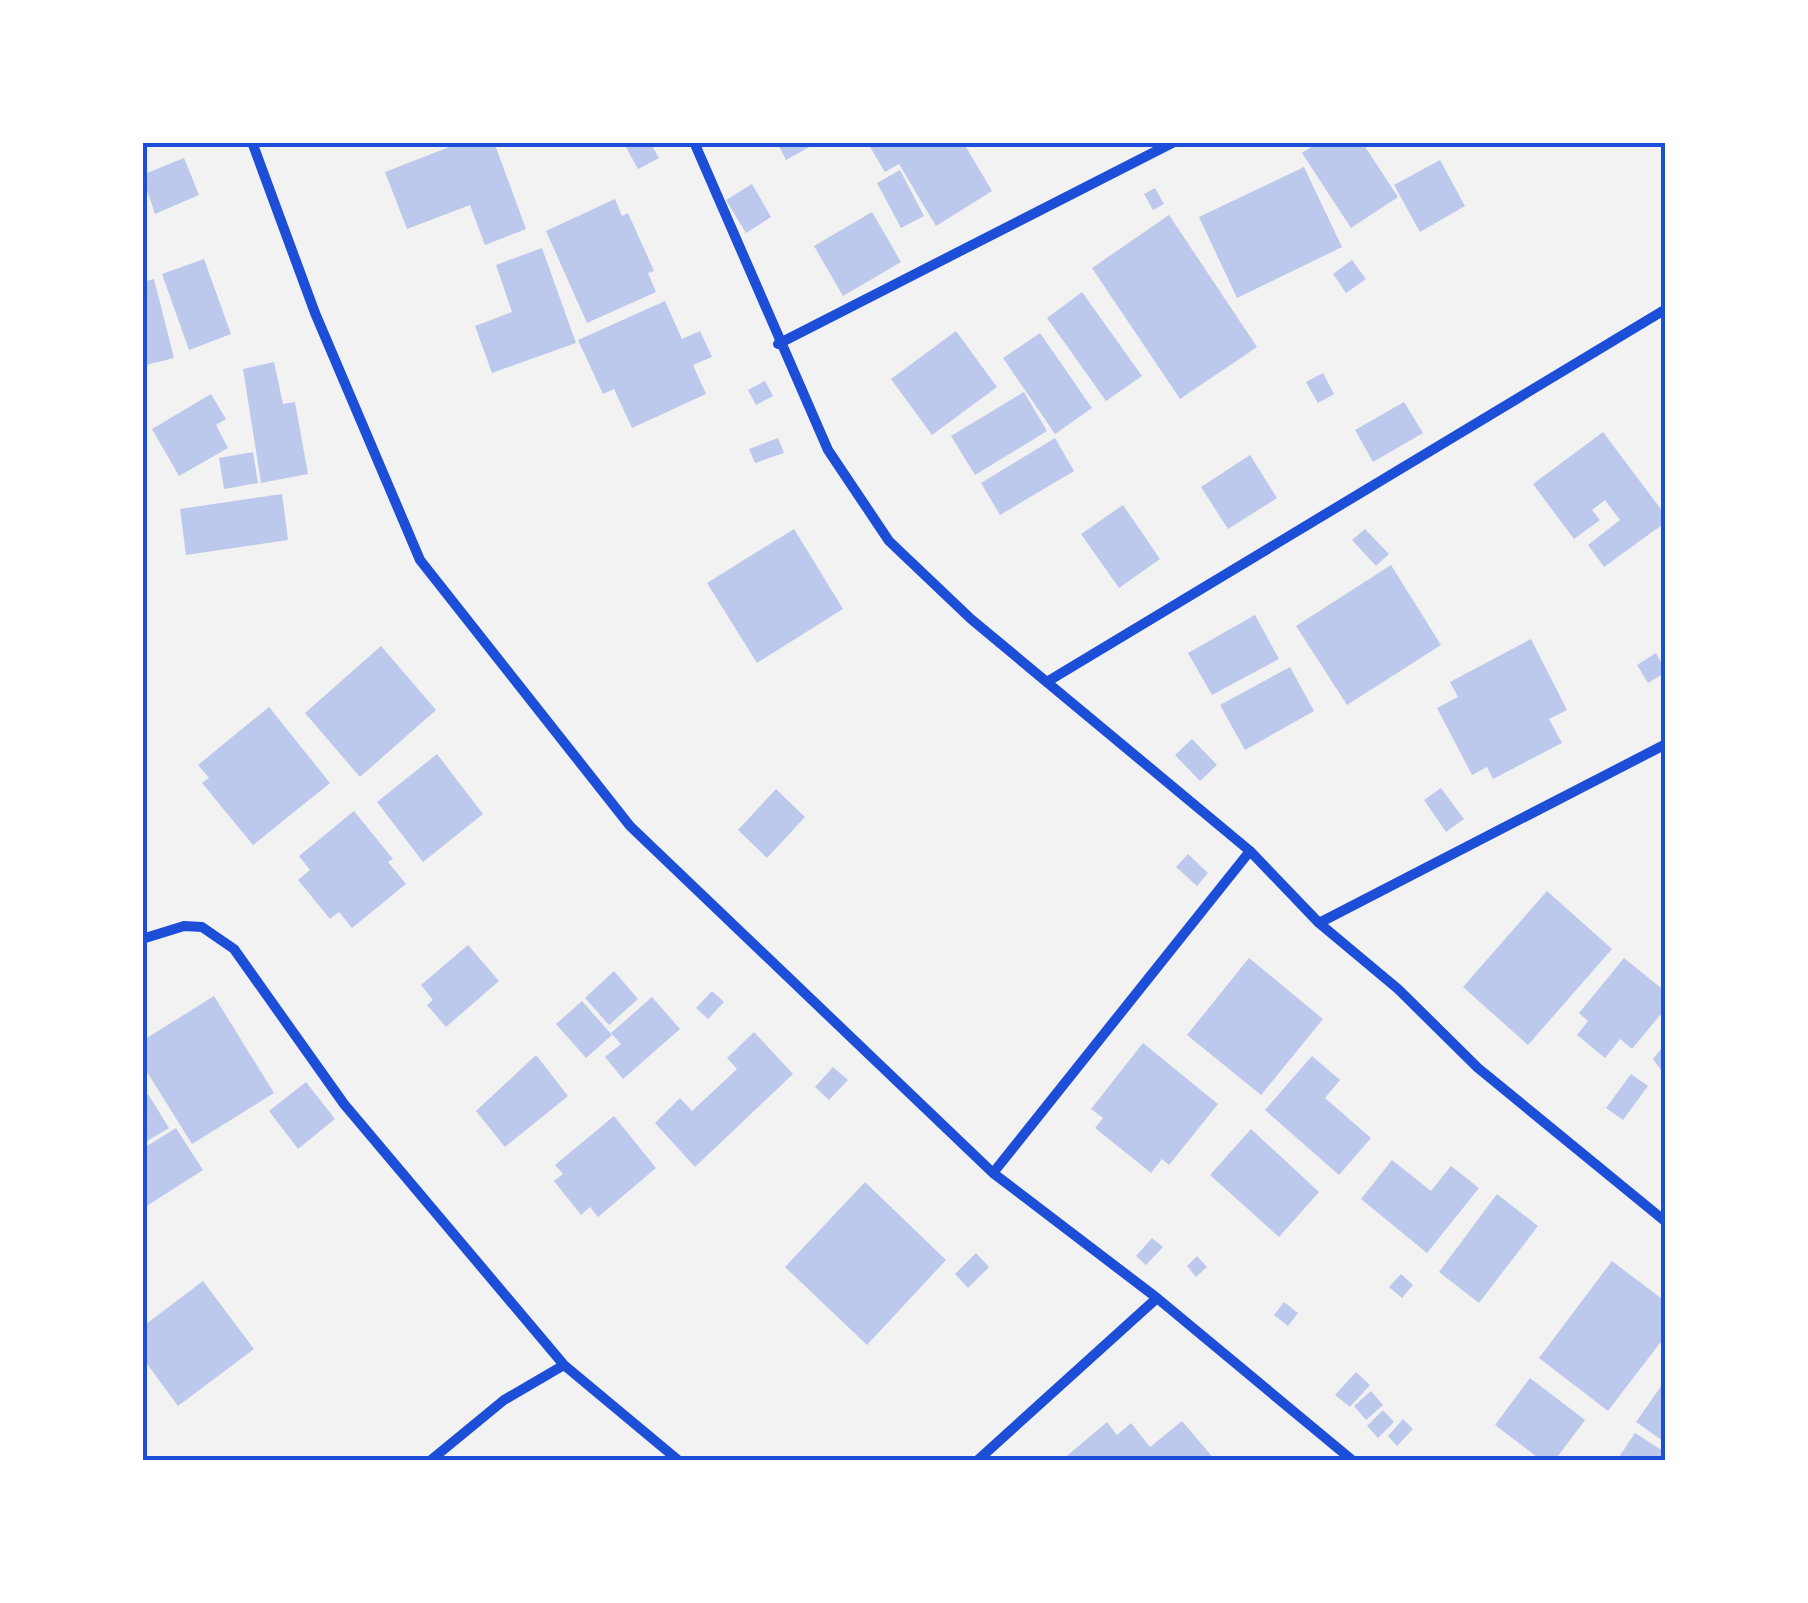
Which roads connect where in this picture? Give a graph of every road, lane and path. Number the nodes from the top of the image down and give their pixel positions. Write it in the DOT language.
graph roads {
  1 [pos="252,142"];
  2 [pos="694,142"];
  3 [pos="1174,142"];
  4 [pos="1666,309"];
  5 [pos="778,344"];
  6 [pos="1050,680"];
  7 [pos="1666,744"];
  8 [pos="1250,851"];
  9 [pos="1318,923"];
  10 [pos="142,939"];
  11 [pos="994,1173"];
  12 [pos="1666,1222"];
  13 [pos="1157,1298"];
  14 [pos="564,1365"];
  15 [pos="431,1460"];
  16 [pos="678,1460"];
  17 [pos="978,1460"];
  18 [pos="1352,1460"];
  1 -- 11 [label="street"];
  2 -- 5 [label="street"];
  3 -- 5 [label="street"];
  4 -- 6 [label="street"];
  5 -- 6 [label="street"];
  6 -- 8 [label="street"];
  7 -- 9 [label="street"];
  8 -- 9 [label="street"];
  8 -- 11 [label="street"];
  9 -- 12 [label="street"];
  10 -- 14 [label="street"];
  11 -- 13 [label="street"];
  13 -- 17 [label="street"];
  13 -- 18 [label="street"];
  14 -- 15 [label="street"];
  14 -- 16 [label="street"];
}
